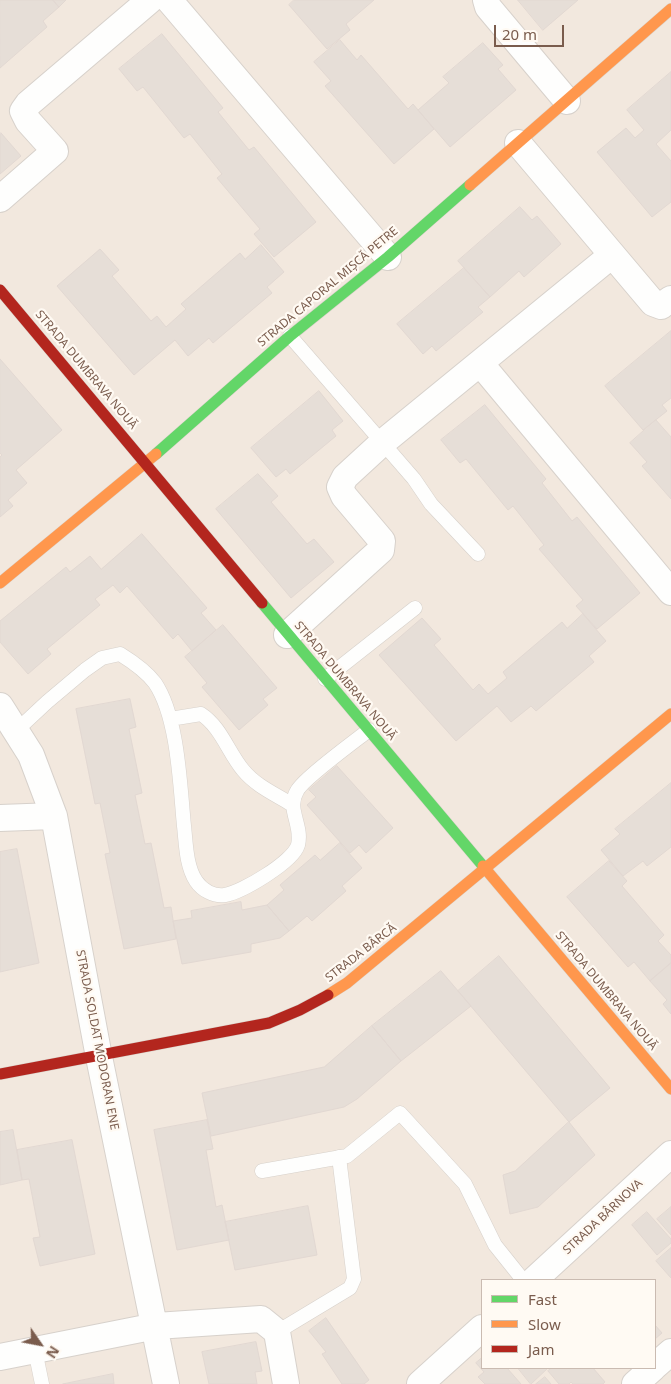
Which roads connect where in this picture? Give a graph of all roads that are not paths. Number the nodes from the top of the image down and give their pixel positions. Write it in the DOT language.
graph roads {
  1 [pos="150,0"];
  2 [pos="169,0"];
  3 [pos="486,0"];
  4 [pos="671,9"];
  5 [pos="567,101"];
  6 [pos="518,143"];
  7 [pos="0,199"];
  8 [pos="612,256"];
  9 [pos="388,257"];
  10 [pos="0,290"];
  11 [pos="671,299"];
  12 [pos="290,336"];
  13 [pos="480,363"];
  14 [pos="382,443"];
  15 [pos="145,462"];
  16 [pos="478,554"];
  17 [pos="0,583"];
  18 [pos="671,592"];
  19 [pos="415,608"];
  20 [pos="287,635"];
  21 [pos="325,680"];
  22 [pos="0,706"];
  23 [pos="671,714"];
  24 [pos="170,719"];
  25 [pos="17,730"];
  26 [pos="369,730"];
  27 [pos="291,804"];
  28 [pos="54,816"];
  29 [pos="0,818"];
  30 [pos="486,869"];
  31 [pos="99,1057"];
  32 [pos="0,1074"];
  33 [pos="671,1089"];
  34 [pos="671,1154"];
  35 [pos="339,1157"];
  36 [pos="262,1171"];
  37 [pos="522,1279"];
  38 [pos="535,1279"];
  39 [pos="156,1326"];
  40 [pos="481,1329"];
  41 [pos="277,1332"];
  42 [pos="35,1350"];
  43 [pos="671,1352"];
  44 [pos="0,1357"];
  45 [pos="656,1365"];
  46 [pos="652,1369"];
  47 [pos="42,1384"];
  48 [pos="166,1384"];
  49 [pos="286,1384"];
  50 [pos="420,1384"];
  51 [pos="635,1384"];
  1 -- 7 [label="street"];
  2 -- 9 [label="street"];
  3 -- 5 [label="street"];
  4 -- 5 [label="street, STRADA CAPORAL MIȘCĂ PETRE"];
  5 -- 6 [label="street, STRADA CAPORAL MIȘCĂ PETRE"];
  6 -- 8 [label="street"];
  6 -- 9 [label="street, STRADA CAPORAL MIȘCĂ PETRE"];
  8 -- 11 [label="street"];
  8 -- 13 [label="street"];
  9 -- 12 [label="street, STRADA CAPORAL MIȘCĂ PETRE"];
  10 -- 15 [label="street, STRADA DUMBRAVA NOUĂ"];
  12 -- 14 [label="lane"];
  12 -- 15 [label="street, STRADA CAPORAL MIȘCĂ PETRE"];
  13 -- 14 [label="street"];
  13 -- 18 [label="street"];
  14 -- 16 [label="lane"];
  14 -- 20 [label="street"];
  15 -- 17 [label="street, STRADA CAPORAL MIȘCĂ PETRE"];
  15 -- 20 [label="street, STRADA DUMBRAVA NOUĂ"];
  19 -- 21 [label="lane"];
  20 -- 21 [label="street, STRADA DUMBRAVA NOUĂ"];
  21 -- 26 [label="street, STRADA DUMBRAVA NOUĂ"];
  22 -- 25 [label="street, STRADA SOLDAT MODORAN ENE"];
  23 -- 30 [label="street, STRADA BÂRCĂ"];
  24 -- 25 [label="lane"];
  24 -- 27 [label="lane"];
  24 -- 27 [label="lane"];
  25 -- 28 [label="street, STRADA SOLDAT MODORAN ENE"];
  26 -- 27 [label="lane"];
  26 -- 30 [label="street, STRADA DUMBRAVA NOUĂ"];
  28 -- 29 [label="street"];
  28 -- 31 [label="street, STRADA SOLDAT MODORAN ENE"];
  30 -- 31 [label="street, STRADA BÂRCĂ"];
  30 -- 33 [label="street, STRADA DUMBRAVA NOUĂ"];
  31 -- 32 [label="street, STRADA BÂRCĂ"];
  31 -- 39 [label="street, STRADA SOLDAT MODORAN ENE"];
  34 -- 38 [label="street, STRADA BÂRNOVA"];
  35 -- 36 [label="lane"];
  35 -- 37 [label="lane"];
  35 -- 41 [label="lane"];
  39 -- 41 [label="street"];
  39 -- 42 [label="street"];
  39 -- 48 [label="street, STRADA SOLDAT MODORAN ENE"];
  40 -- 50 [label="street"];
  41 -- 49 [label="street"];
  42 -- 44 [label="street"];
  42 -- 47 [label="lane"];
  43 -- 45 [label="street"];
  46 -- 51 [label="street"];
}
